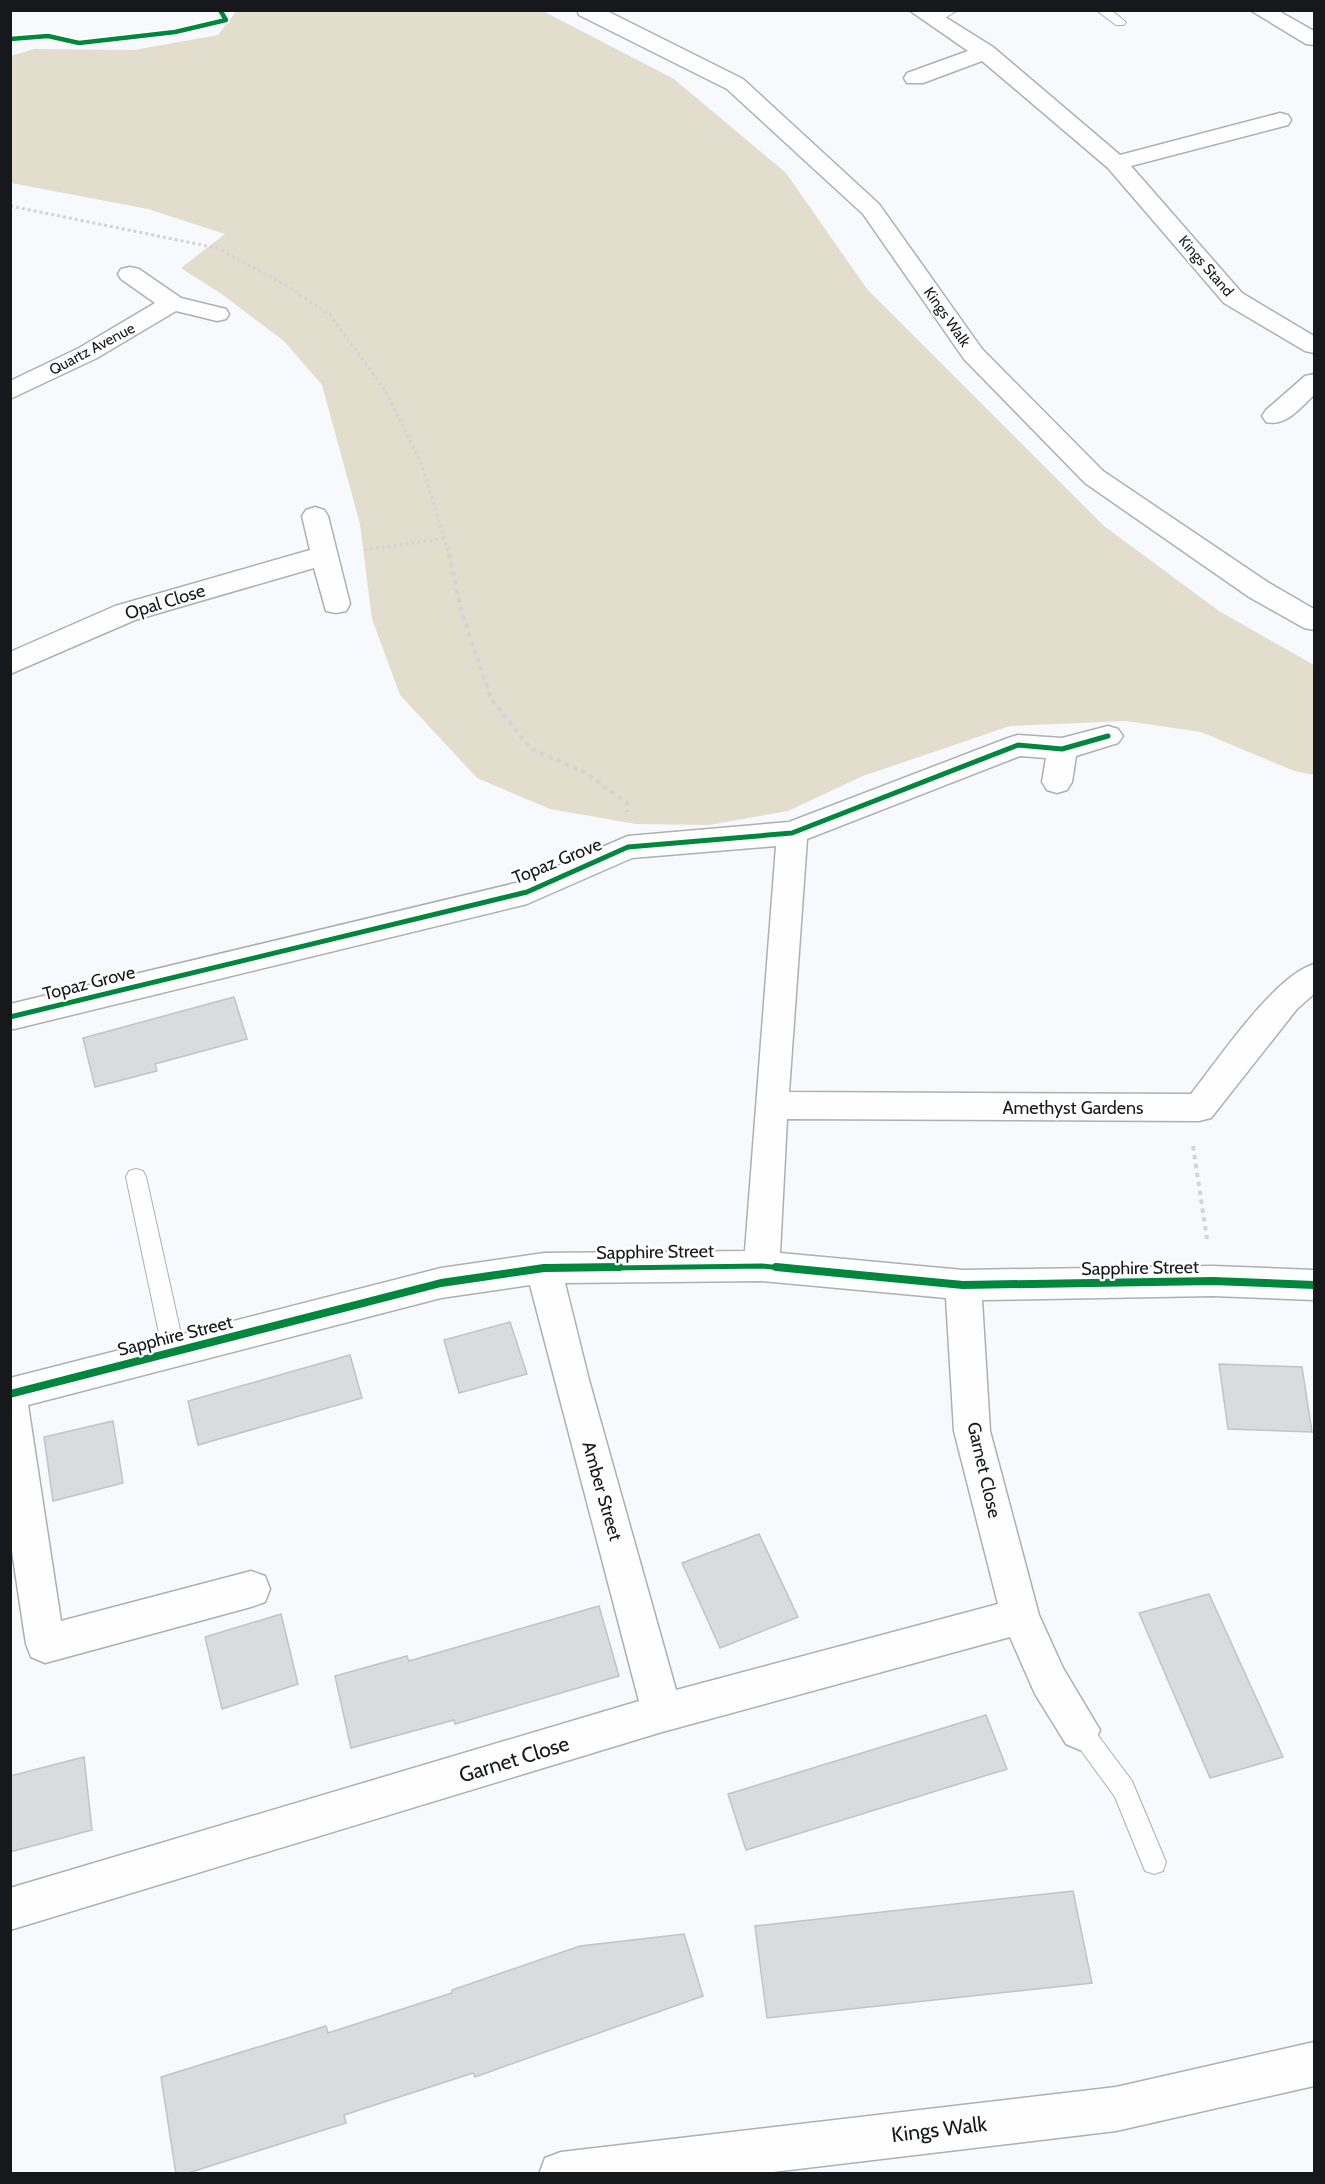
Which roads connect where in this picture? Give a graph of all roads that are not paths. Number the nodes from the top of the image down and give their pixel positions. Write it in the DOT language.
graph roads {
  1 [pos="587,10"];
  2 [pos="1102,10"];
  3 [pos="1260,10"];
  4 [pos="935,13"];
  5 [pos="1120,22"];
  6 [pos="1314,39"];
  7 [pos="985,52"];
  8 [pos="915,78"];
  9 [pos="1280,120"];
  10 [pos="1116,163"];
  11 [pos="130,274"];
  12 [pos="172,303"];
  13 [pos="217,314"];
  14 [pos="1314,346"];
  15 [pos="1314,382"];
  16 [pos="10,391"];
  17 [pos="1275,416"];
  18 [pos="315,516"];
  19 [pos="324,555"];
  20 [pos="336,604"];
  21 [pos="1314,621"];
  22 [pos="10,664"];
  23 [pos="1108,736"];
  24 [pos="1062,749"];
  25 [pos="1057,782"];
  26 [pos="792,833"];
  27 [pos="1314,976"];
  28 [pos="10,1017"];
  29 [pos="771,1105"];
  30 [pos="136,1177"];
  31 [pos="762,1266"];
  32 [pos="544,1268"];
  33 [pos="1314,1285"];
  34 [pos="963,1286"];
  35 [pos="174,1352"];
  36 [pos="10,1394"];
  37 [pos="10,1406"];
  38 [pos="251,1589"];
  39 [pos="1020,1616"];
  40 [pos="662,1713"];
  41 [pos="1080,1730"];
  42 [pos="1154,1862"];
  43 [pos="10,1909"];
  44 [pos="1314,2064"];
  45 [pos="561,2174"];
  1 -- 21 [label="street, Kings Walk"];
  2 -- 5 [label="lane"];
  3 -- 6 [label="street"];
  4 -- 7 [label="street, Kings Stand"];
  7 -- 8 [label="street"];
  7 -- 10 [label="street, Kings Stand"];
  9 -- 10 [label="street"];
  10 -- 14 [label="street, Kings Stand"];
  11 -- 12 [label="street"];
  12 -- 13 [label="street"];
  12 -- 16 [label="street, Quartz Avenue"];
  15 -- 17 [label="street"];
  18 -- 19 [label="street"];
  19 -- 20 [label="street"];
  19 -- 22 [label="street, Opal Close"];
  23 -- 24 [label="street, Topaz Grove"];
  24 -- 25 [label="street"];
  24 -- 26 [label="street, Topaz Grove"];
  26 -- 28 [label="street, Topaz Grove"];
  26 -- 29 [label="street"];
  27 -- 29 [label="street, Amethyst Gardens"];
  29 -- 31 [label="street"];
  30 -- 35 [label="lane"];
  31 -- 32 [label="street, Sapphire Street"];
  31 -- 34 [label="street, Sapphire Street"];
  32 -- 35 [label="street, Sapphire Street"];
  32 -- 40 [label="street, Amber Street"];
  33 -- 34 [label="street, Sapphire Street"];
  34 -- 39 [label="street, Garnet Close"];
  35 -- 36 [label="street, Sapphire Street"];
  37 -- 38 [label="street"];
  39 -- 40 [label="street, Garnet Close"];
  39 -- 41 [label="street, Garnet Close"];
  40 -- 43 [label="street, Garnet Close"];
  41 -- 42 [label="lane"];
  44 -- 45 [label="street, Kings Walk"];
}
